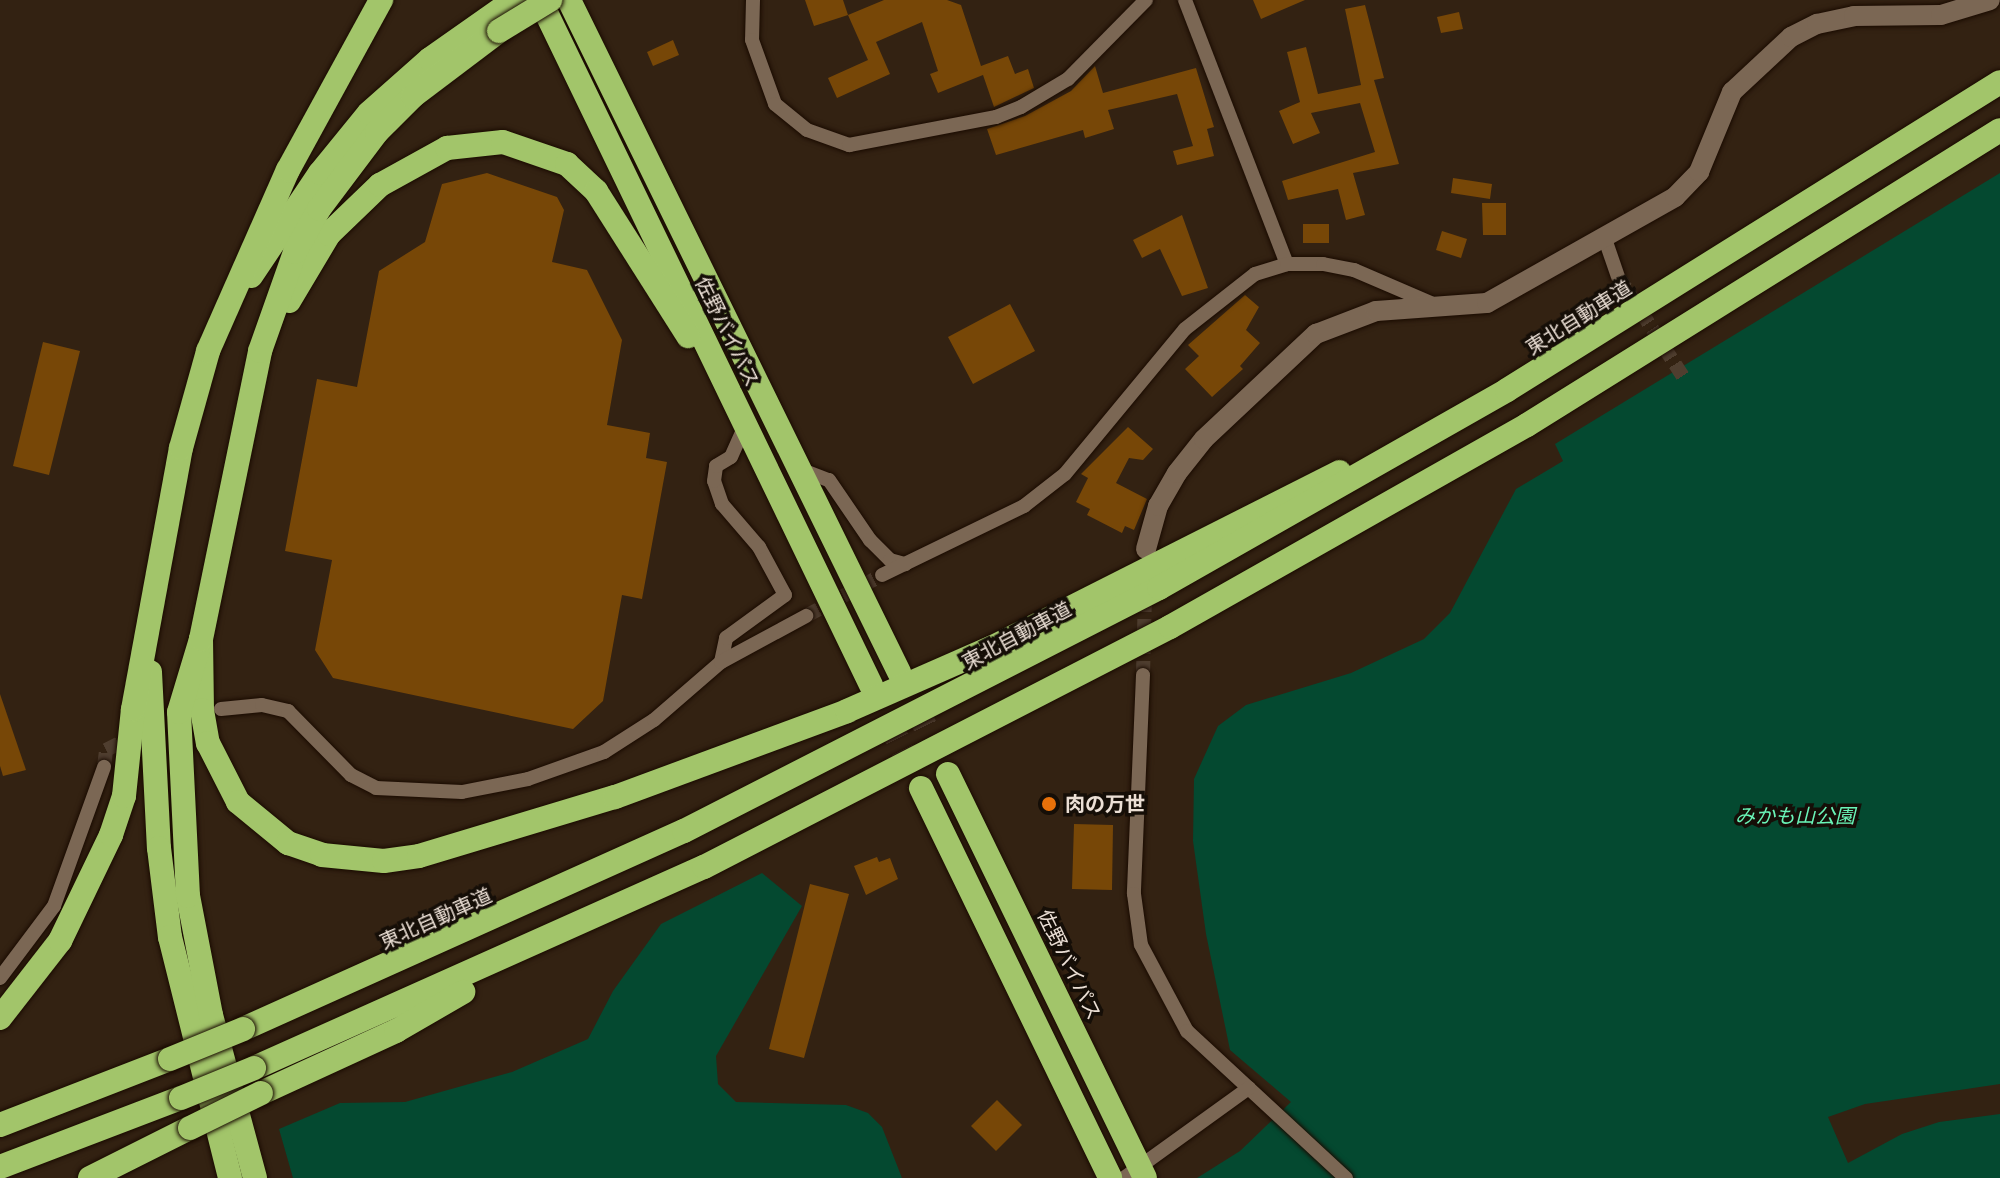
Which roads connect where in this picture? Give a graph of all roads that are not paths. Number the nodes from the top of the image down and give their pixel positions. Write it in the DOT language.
graph roads {
  1 [pos="381,0"];
  2 [pos="514,0"];
  3 [pos="540,0"];
  4 [pos="550,0"];
  5 [pos="569,0"];
  6 [pos="586,0"];
  7 [pos="753,0"];
  8 [pos="1146,0"];
  9 [pos="1185,0"];
  10 [pos="1990,0"];
  11 [pos="496,22"];
  12 [pos="2000,82"];
  13 [pos="2000,130"];
  14 [pos="1605,239"];
  15 [pos="1287,264"];
  16 [pos="1618,276"];
  17 [pos="707,282"];
  18 [pos="1431,303"];
  19 [pos="228,307"];
  20 [pos="260,351"];
  21 [pos="726,386"];
  22 [pos="1450,423"];
  23 [pos="745,425"];
  24 [pos="797,468"];
  25 [pos="1146,549"];
  26 [pos="905,564"];
  27 [pos="882,575"];
  28 [pos="806,616"];
  29 [pos="148,634"];
  30 [pos="201,639"];
  31 [pos="721,662"];
  32 [pos="899,672"];
  33 [pos="1143,675"];
  34 [pos="871,685"];
  35 [pos="221,709"];
  36 [pos="104,767"];
  37 [pos="948,774"];
  38 [pos="921,788"];
  39 [pos="580,925"];
  40 [pos="0,978"];
  41 [pos="0,1018"];
  42 [pos="1249,1088"];
  43 [pos="0,1125"];
  44 [pos="0,1167"];
  45 [pos="1136,1174"];
  46 [pos="90,1178"];
  47 [pos="230,1178"];
  48 [pos="255,1178"];
  49 [pos="1110,1178"];
  50 [pos="1346,1178"];
  1 -- 19 [label="highway"];
  2 -- 11 [label="highway"];
  3 -- 21 [label="highway, 佐野バイパス"];
  4 -- 11 [label="highway, bridge"];
  5 -- 17 [label="highway, 佐野バイパス"];
  6 -- 17 [label="highway"];
  7 -- 8 [label="street"];
  9 -- 15 [label="street"];
  10 -- 14 [label="street"];
  11 -- 19 [label="highway"];
  11 -- 20 [label="highway"];
  12 -- 22 [label="highway, 東北自動車道"];
  13 -- 39 [label="highway"];
  14 -- 16 [label="street"];
  14 -- 18 [label="street"];
  15 -- 18 [label="street"];
  15 -- 26 [label="street"];
  17 -- 24 [label="highway, 佐野バイパス"];
  18 -- 25 [label="street"];
  19 -- 29 [label="highway"];
  20 -- 21 [label="highway"];
  20 -- 30 [label="highway"];
  21 -- 23 [label="highway, 佐野バイパス"];
  22 -- 30 [label="highway"];
  22 -- 43 [label="highway, 東北自動車道, bridge"];
  23 -- 31 [label="street"];
  23 -- 34 [label="highway, 佐野バイパス"];
  24 -- 26 [label="street"];
  24 -- 32 [label="highway, 佐野バイパス"];
  26 -- 27 [label="street"];
  28 -- 31 [label="street"];
  29 -- 41 [label="highway"];
  29 -- 47 [label="highway"];
  30 -- 48 [label="highway"];
  31 -- 35 [label="street"];
  33 -- 42 [label="street"];
  36 -- 40 [label="street"];
  37 -- 45 [label="highway, 佐野バイパス"];
  38 -- 49 [label="highway"];
  39 -- 44 [label="highway, bridge"];
  39 -- 46 [label="highway, bridge"];
  42 -- 45 [label="street"];
  42 -- 50 [label="street"];
}
